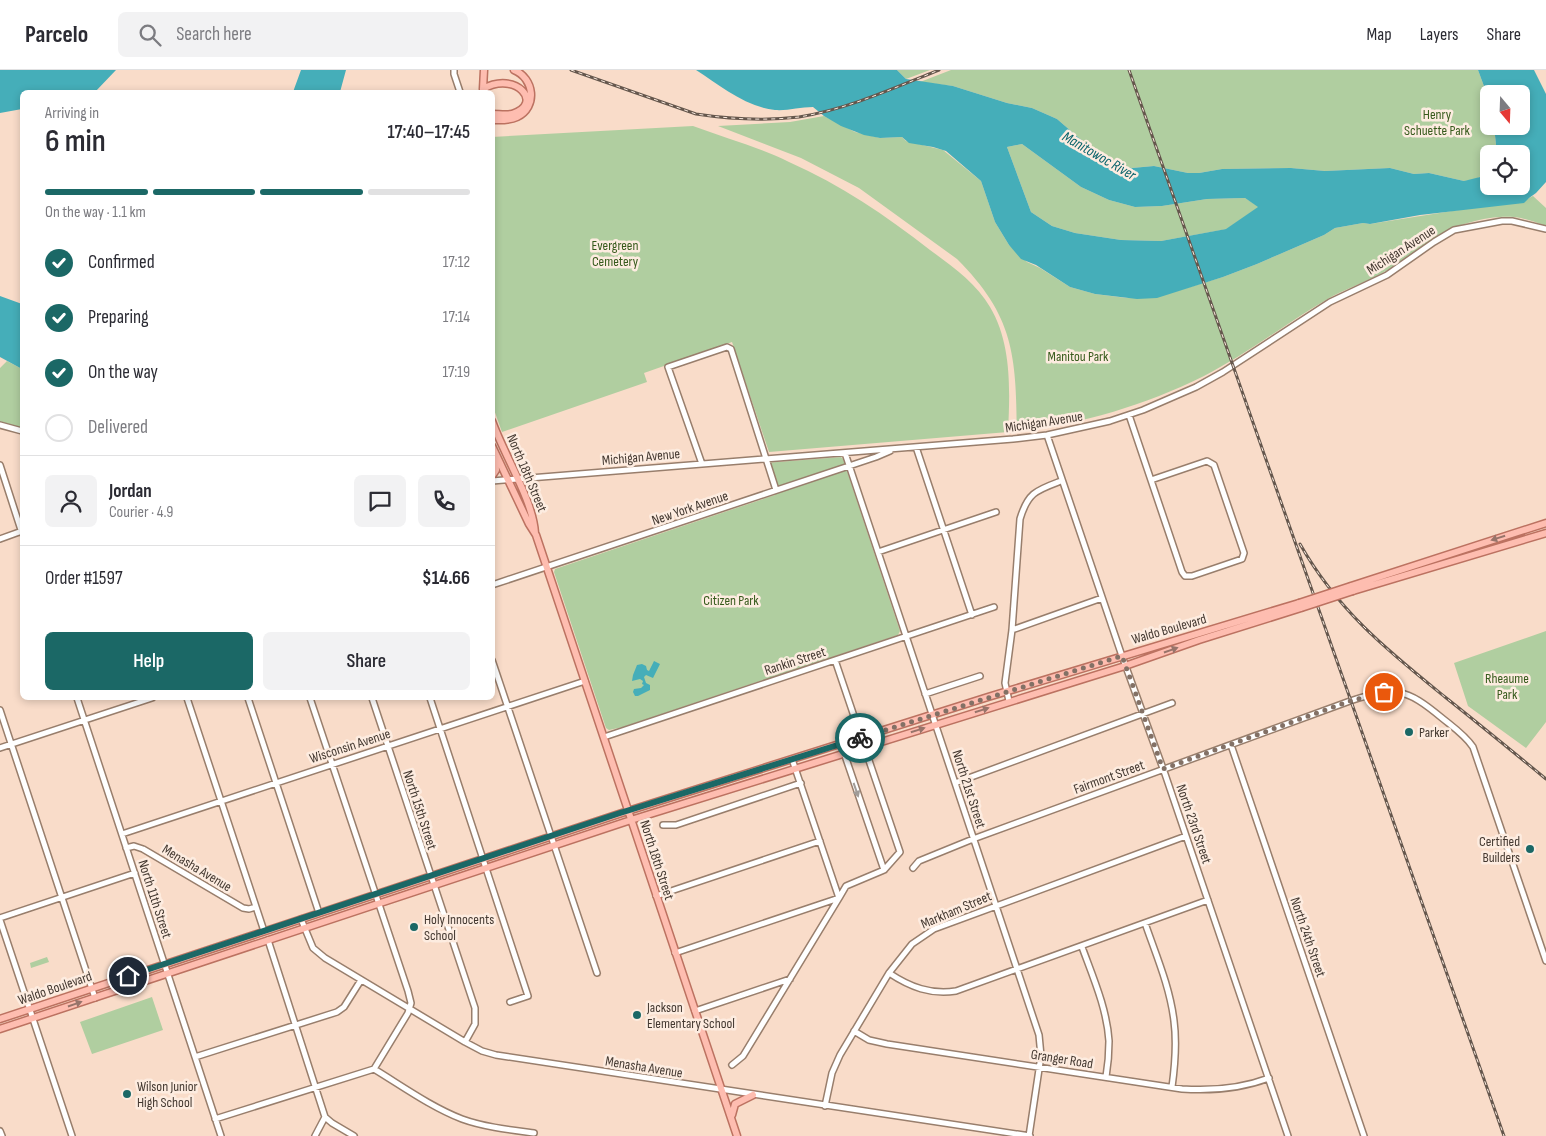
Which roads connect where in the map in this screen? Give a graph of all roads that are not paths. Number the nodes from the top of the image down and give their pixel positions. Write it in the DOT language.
graph roads {
  1 [pos="454,70"];
  2 [pos="484,70"];
  3 [pos="514,70"];
  4 [pos="506,74"];
  5 [pos="495,77"];
  6 [pos="459,90"];
  7 [pos="483,90"];
  8 [pos="484,90"];
  9 [pos="495,114"];
  10 [pos="495,120"];
  11 [pos="1546,229"];
  12 [pos="1129,415"];
  13 [pos="0,425"];
  14 [pos="495,428"];
  15 [pos="20,430"];
  16 [pos="1047,435"];
  17 [pos="916,448"];
  18 [pos="894,449"];
  19 [pos="495,452"];
  20 [pos="845,453"];
  21 [pos="767,458"];
  22 [pos="702,464"];
  23 [pos="0,465"];
  24 [pos="849,466"];
  25 [pos="517,478"];
  26 [pos="508,479"];
  27 [pos="1151,480"];
  28 [pos="495,481"];
  29 [pos="1061,481"];
  30 [pos="776,490"];
  31 [pos="996,512"];
  32 [pos="1546,525"];
  33 [pos="20,526"];
  34 [pos="944,530"];
  35 [pos="20,533"];
  36 [pos="1546,533"];
  37 [pos="536,535"];
  38 [pos="0,539"];
  39 [pos="878,552"];
  40 [pos="547,567"];
  41 [pos="495,584"];
  42 [pos="1352,589"];
  43 [pos="1102,598"];
  44 [pos="1300,606"];
  45 [pos="994,607"];
  46 [pos="972,615"];
  47 [pos="1012,630"];
  48 [pos="906,636"];
  49 [pos="1122,656"];
  50 [pos="835,660"];
  51 [pos="1125,666"];
  52 [pos="495,669"];
  53 [pos="980,676"];
  54 [pos="585,680"];
  55 [pos="1006,692"];
  56 [pos="925,694"];
  57 [pos="78,700"];
  58 [pos="146,700"];
  59 [pos="188,700"];
  60 [pos="249,700"];
  61 [pos="311,700"];
  62 [pos="373,700"];
  63 [pos="431,700"];
  64 [pos="1009,701"];
  65 [pos="1172,703"];
  66 [pos="508,706"];
  67 [pos="0,710"];
  68 [pos="1143,714"];
  69 [pos="932,715"];
  70 [pos="84,720"];
  71 [pos="935,724"];
  72 [pos="440,728"];
  73 [pos="604,737"];
  74 [pos="861,738"];
  75 [pos="11,744"];
  76 [pos="841,744"];
  77 [pos="1231,745"];
  78 [pos="387,746"];
  79 [pos="865,746"];
  80 [pos="0,748"];
  81 [pos="844,753"];
  82 [pos="792,759"];
  83 [pos="332,764"];
  84 [pos="796,768"];
  85 [pos="1163,769"];
  86 [pos="276,783"];
  87 [pos="801,783"];
  88 [pos="955,783"];
  89 [pos="221,801"];
  90 [pos="628,811"];
  91 [pos="631,820"];
  92 [pos="663,825"];
  93 [pos="122,834"];
  94 [pos="552,836"];
  95 [pos="1186,836"];
  96 [pos="973,839"];
  97 [pos="820,841"];
  98 [pos="554,845"];
  99 [pos="126,848"];
  100 [pos="483,859"];
  101 [pos="486,868"];
  102 [pos="913,868"];
  103 [pos="884,870"];
  104 [pos="134,873"];
  105 [pos="431,876"];
  106 [pos="434,885"];
  107 [pos="375,894"];
  108 [pos="656,896"];
  109 [pos="62,897"];
  110 [pos="839,898"];
  111 [pos="1208,900"];
  112 [pos="378,904"];
  113 [pos="995,906"];
  114 [pos="256,907"];
  115 [pos="320,913"];
  116 [pos="0,919"];
  117 [pos="301,919"];
  118 [pos="1145,923"];
  119 [pos="304,928"];
  120 [pos="264,931"];
  121 [pos="268,940"];
  122 [pos="1082,946"];
  123 [pos="675,953"];
  124 [pos="1546,961"];
  125 [pos="164,964"];
  126 [pos="1018,970"];
  127 [pos="597,973"];
  128 [pos="890,973"];
  129 [pos="167,974"];
  130 [pos="790,979"];
  131 [pos="361,980"];
  132 [pos="92,988"];
  133 [pos="95,998"];
  134 [pos="510,1002"];
  135 [pos="29,1009"];
  136 [pos="410,1009"];
  137 [pos="695,1011"];
  138 [pos="33,1018"];
  139 [pos="0,1019"];
  140 [pos="296,1026"];
  141 [pos="0,1029"];
  142 [pos="854,1031"];
  143 [pos="466,1042"];
  144 [pos="195,1057"];
  145 [pos="732,1065"];
  146 [pos="1039,1067"];
  147 [pos="374,1069"];
  148 [pos="1106,1077"];
  149 [pos="1269,1078"];
  150 [pos="1172,1087"];
  151 [pos="316,1088"];
  152 [pos="723,1090"];
  153 [pos="753,1095"];
  154 [pos="825,1106"];
  155 [pos="325,1117"];
  156 [pos="215,1119"];
  157 [pos="732,1119"];
  158 [pos="0,1131"];
  159 [pos="530,1134"];
  160 [pos="2,1136"];
  161 [pos="72,1136"];
  162 [pos="220,1136"];
  163 [pos="315,1136"];
  164 [pos="354,1136"];
  165 [pos="737,1136"];
  166 [pos="1029,1136"];
  167 [pos="1288,1136"];
  168 [pos="1364,1136"];
  1 -- 6 [label="street"];
  2 -- 7 [label="main road"];
  3 -- 10 [label="main road"];
  4 -- 9 [label="main road"];
  5 -- 8 [label="main road"];
  11 -- 12 [label="street, Michigan Avenue"];
  12 -- 16 [label="street, Michigan Avenue"];
  12 -- 27 [label="street"];
  13 -- 15 [label="street"];
  14 -- 25 [label="main road, North 18th Street"];
  16 -- 17 [label="street, Michigan Avenue"];
  16 -- 29 [label="street, North 23rd Street"];
  17 -- 18 [label="street, Michigan Avenue"];
  17 -- 34 [label="street"];
  18 -- 20 [label="street, Michigan Avenue"];
  18 -- 24 [label="street, New York Avenue"];
  19 -- 26 [label="main road, North 18th Street"];
  20 -- 21 [label="street, Michigan Avenue"];
  20 -- 24 [label="street, North 21st Street"];
  21 -- 22 [label="street, Michigan Avenue"];
  21 -- 22 [label="street"];
  21 -- 30 [label="street"];
  22 -- 25 [label="street, Michigan Avenue"];
  23 -- 33 [label="street"];
  24 -- 30 [label="street, New York Avenue"];
  24 -- 39 [label="street, North 21st Street"];
  25 -- 26 [label="street, Michigan Avenue"];
  25 -- 37 [label="main road, North 18th Street"];
  26 -- 28 [label="street, Michigan Avenue"];
  26 -- 37 [label="main road, North 18th Street"];
  27 -- 27 [label="street"];
  29 -- 43 [label="street, North 23rd Street"];
  29 -- 47 [label="street"];
  30 -- 40 [label="street, New York Avenue"];
  31 -- 34 [label="street"];
  32 -- 42 [label="main road, Waldo Boulevard, one-way"];
  34 -- 39 [label="street"];
  34 -- 46 [label="street"];
  35 -- 38 [label="street"];
  36 -- 42 [label="main road, Waldo Boulevard"];
  37 -- 40 [label="main road, North 18th Street"];
  39 -- 48 [label="street, North 21st Street"];
  40 -- 41 [label="street, New York Avenue"];
  40 -- 54 [label="main road, North 18th Street"];
  42 -- 44 [label="main road, Waldo Boulevard, bridge"];
  43 -- 47 [label="street"];
  43 -- 49 [label="street, North 23rd Street"];
  44 -- 49 [label="main road, Waldo Boulevard"];
  51 -- 44 [label="main road, Waldo Boulevard, one-way"];
  45 -- 46 [label="street, Rankin Street"];
  46 -- 48 [label="street, Rankin Street"];
  47 -- 55 [label="street"];
  48 -- 50 [label="street, Rankin Street"];
  48 -- 56 [label="street, North 21st Street"];
  49 -- 51 [label="street, North 23rd Street"];
  49 -- 55 [label="main road, Waldo Boulevard"];
  50 -- 73 [label="street, Rankin Street"];
  50 -- 74 [label="street"];
  51 -- 64 [label="main road, Waldo Boulevard"];
  51 -- 68 [label="street, North 23rd Street"];
  52 -- 66 [label="street"];
  53 -- 56 [label="street"];
  54 -- 66 [label="street, Wisconsin Avenue"];
  54 -- 73 [label="main road, North 18th Street"];
  55 -- 64 [label="street"];
  55 -- 69 [label="main road, Waldo Boulevard"];
  56 -- 69 [label="street, North 21st Street"];
  57 -- 70 [label="street, North 11th Street"];
  58 -- 70 [label="street"];
  59 -- 89 [label="street"];
  60 -- 86 [label="street"];
  61 -- 83 [label="street"];
  62 -- 78 [label="street, North 15th Street"];
  63 -- 72 [label="street"];
  71 -- 64 [label="main road, Waldo Boulevard, one-way"];
  65 -- 68 [label="street"];
  66 -- 72 [label="street, Wisconsin Avenue"];
  66 -- 94 [label="street"];
  67 -- 75 [label="street"];
  68 -- 85 [label="street, North 23rd Street"];
  68 -- 88 [label="street"];
  69 -- 71 [label="street, North 21st Street"];
  69 -- 74 [label="main road, Waldo Boulevard"];
  70 -- 75 [label="street"];
  70 -- 93 [label="street, North 11th Street"];
  79 -- 71 [label="main road, Waldo Boulevard, one-way"];
  71 -- 88 [label="street, North 21st Street"];
  72 -- 78 [label="street, Wisconsin Avenue"];
  72 -- 100 [label="street"];
  73 -- 90 [label="main road, North 18th Street"];
  74 -- 76 [label="main road, Waldo Boulevard"];
  74 -- 79 [label="street"];
  75 -- 80 [label="street"];
  75 -- 109 [label="street"];
  76 -- 81 [label="street"];
  76 -- 82 [label="main road, Waldo Boulevard"];
  77 -- 85 [label="street, Fairmont Street"];
  77 -- 124 [label="street, Fairmont Street"];
  77 -- 168 [label="street, North 24th Street"];
  78 -- 83 [label="street, Wisconsin Avenue"];
  78 -- 105 [label="street, North 15th Street"];
  79 -- 81 [label="main road, Waldo Boulevard"];
  79 -- 103 [label="street"];
  81 -- 84 [label="main road, Waldo Boulevard"];
  81 -- 103 [label="street, one-way"];
  82 -- 84 [label="street"];
  82 -- 90 [label="main road, Waldo Boulevard"];
  83 -- 86 [label="street, Wisconsin Avenue"];
  83 -- 107 [label="street"];
  84 -- 87 [label="street"];
  84 -- 91 [label="main road, Waldo Boulevard"];
  85 -- 95 [label="street, North 23rd Street"];
  85 -- 96 [label="street, Fairmont Street"];
  86 -- 89 [label="street, Wisconsin Avenue"];
  86 -- 115 [label="street"];
  87 -- 92 [label="street"];
  87 -- 97 [label="street"];
  88 -- 96 [label="street, North 21st Street"];
  89 -- 93 [label="street, Wisconsin Avenue"];
  89 -- 114 [label="street"];
  90 -- 91 [label="main road, North 18th Street"];
  90 -- 94 [label="main road, Waldo Boulevard"];
  91 -- 98 [label="main road, Waldo Boulevard"];
  91 -- 108 [label="main road, North 18th Street"];
  93 -- 99 [label="street, North 11th Street"];
  94 -- 98 [label="street"];
  94 -- 100 [label="main road, Waldo Boulevard"];
  95 -- 111 [label="street, North 23rd Street"];
  95 -- 113 [label="street, Markham Street"];
  96 -- 102 [label="street, Fairmont Street"];
  96 -- 113 [label="street, North 21st Street"];
  97 -- 108 [label="street"];
  97 -- 110 [label="street"];
  98 -- 101 [label="main road, Waldo Boulevard"];
  98 -- 127 [label="street"];
  99 -- 104 [label="street, North 11th Street"];
  99 -- 114 [label="street, Menasha Avenue"];
  100 -- 101 [label="street"];
  100 -- 105 [label="main road, Waldo Boulevard"];
  101 -- 106 [label="main road, Waldo Boulevard"];
  101 -- 134 [label="street"];
  103 -- 110 [label="street"];
  104 -- 109 [label="street"];
  104 -- 125 [label="street, North 11th Street"];
  105 -- 106 [label="street, North 15th Street"];
  105 -- 107 [label="main road, Waldo Boulevard"];
  106 -- 112 [label="main road, Waldo Boulevard"];
  106 -- 143 [label="street, North 15th Street"];
  107 -- 112 [label="street"];
  107 -- 115 [label="main road, Waldo Boulevard"];
  108 -- 123 [label="main road, North 18th Street"];
  109 -- 116 [label="street"];
  109 -- 132 [label="street"];
  110 -- 123 [label="street"];
  110 -- 130 [label="street"];
  111 -- 118 [label="street"];
  111 -- 149 [label="street, North 23rd Street"];
  112 -- 119 [label="main road, Waldo Boulevard"];
  112 -- 136 [label="street"];
  113 -- 126 [label="street, North 21st Street"];
  113 -- 128 [label="street, Markham Street"];
  114 -- 120 [label="street"];
  115 -- 117 [label="main road, Waldo Boulevard"];
  116 -- 135 [label="street"];
  117 -- 119 [label="street, Menasha Avenue"];
  117 -- 120 [label="main road, Waldo Boulevard"];
  118 -- 122 [label="street"];
  118 -- 150 [label="street"];
  119 -- 121 [label="main road, Waldo Boulevard"];
  119 -- 131 [label="street, Menasha Avenue"];
  120 -- 125 [label="main road, Waldo Boulevard"];
  121 -- 129 [label="main road, Waldo Boulevard"];
  121 -- 140 [label="street"];
  122 -- 126 [label="street"];
  122 -- 148 [label="street"];
  123 -- 137 [label="main road, North 18th Street"];
  125 -- 129 [label="street, North 11th Street"];
  125 -- 132 [label="main road, Waldo Boulevard"];
  126 -- 128 [label="street"];
  126 -- 146 [label="street, North 21st Street"];
  128 -- 142 [label="street, Markham Street"];
  129 -- 133 [label="main road, Waldo Boulevard"];
  129 -- 144 [label="street, North 11th Street"];
  130 -- 137 [label="street"];
  130 -- 145 [label="street"];
  131 -- 136 [label="street, Menasha Avenue"];
  131 -- 140 [label="street"];
  132 -- 133 [label="street"];
  132 -- 135 [label="main road, Waldo Boulevard"];
  138 -- 133 [label="main road, Waldo Boulevard, one-way"];
  135 -- 138 [label="street"];
  135 -- 139 [label="main road, Waldo Boulevard"];
  136 -- 143 [label="street, Menasha Avenue"];
  136 -- 147 [label="street"];
  137 -- 152 [label="main road, North 18th Street"];
  138 -- 141 [label="main road, Waldo Boulevard"];
  138 -- 161 [label="street"];
  140 -- 144 [label="street"];
  140 -- 151 [label="street"];
  142 -- 146 [label="street, Granger Road"];
  142 -- 154 [label="street, Markham Street"];
  143 -- 152 [label="street, Menasha Avenue"];
  144 -- 156 [label="street, North 11th Street"];
  146 -- 148 [label="street, Granger Road"];
  146 -- 166 [label="street, North 21st Street"];
  147 -- 151 [label="street"];
  147 -- 159 [label="street"];
  148 -- 150 [label="street, Granger Road"];
  149 -- 150 [label="street, Granger Road"];
  149 -- 167 [label="street, North 23rd Street"];
  151 -- 155 [label="street"];
  151 -- 156 [label="street"];
  152 -- 153 [label="street, Menasha Avenue"];
  152 -- 157 [label="main road, North 18th Street"];
  153 -- 154 [label="street, Menasha Avenue"];
  153 -- 157 [label="main road"];
  154 -- 166 [label="street, Menasha Avenue"];
  155 -- 163 [label="street"];
  155 -- 164 [label="street"];
  156 -- 162 [label="street, North 11th Street"];
  157 -- 165 [label="main road, North 18th Street"];
  158 -- 160 [label="street"];
}
